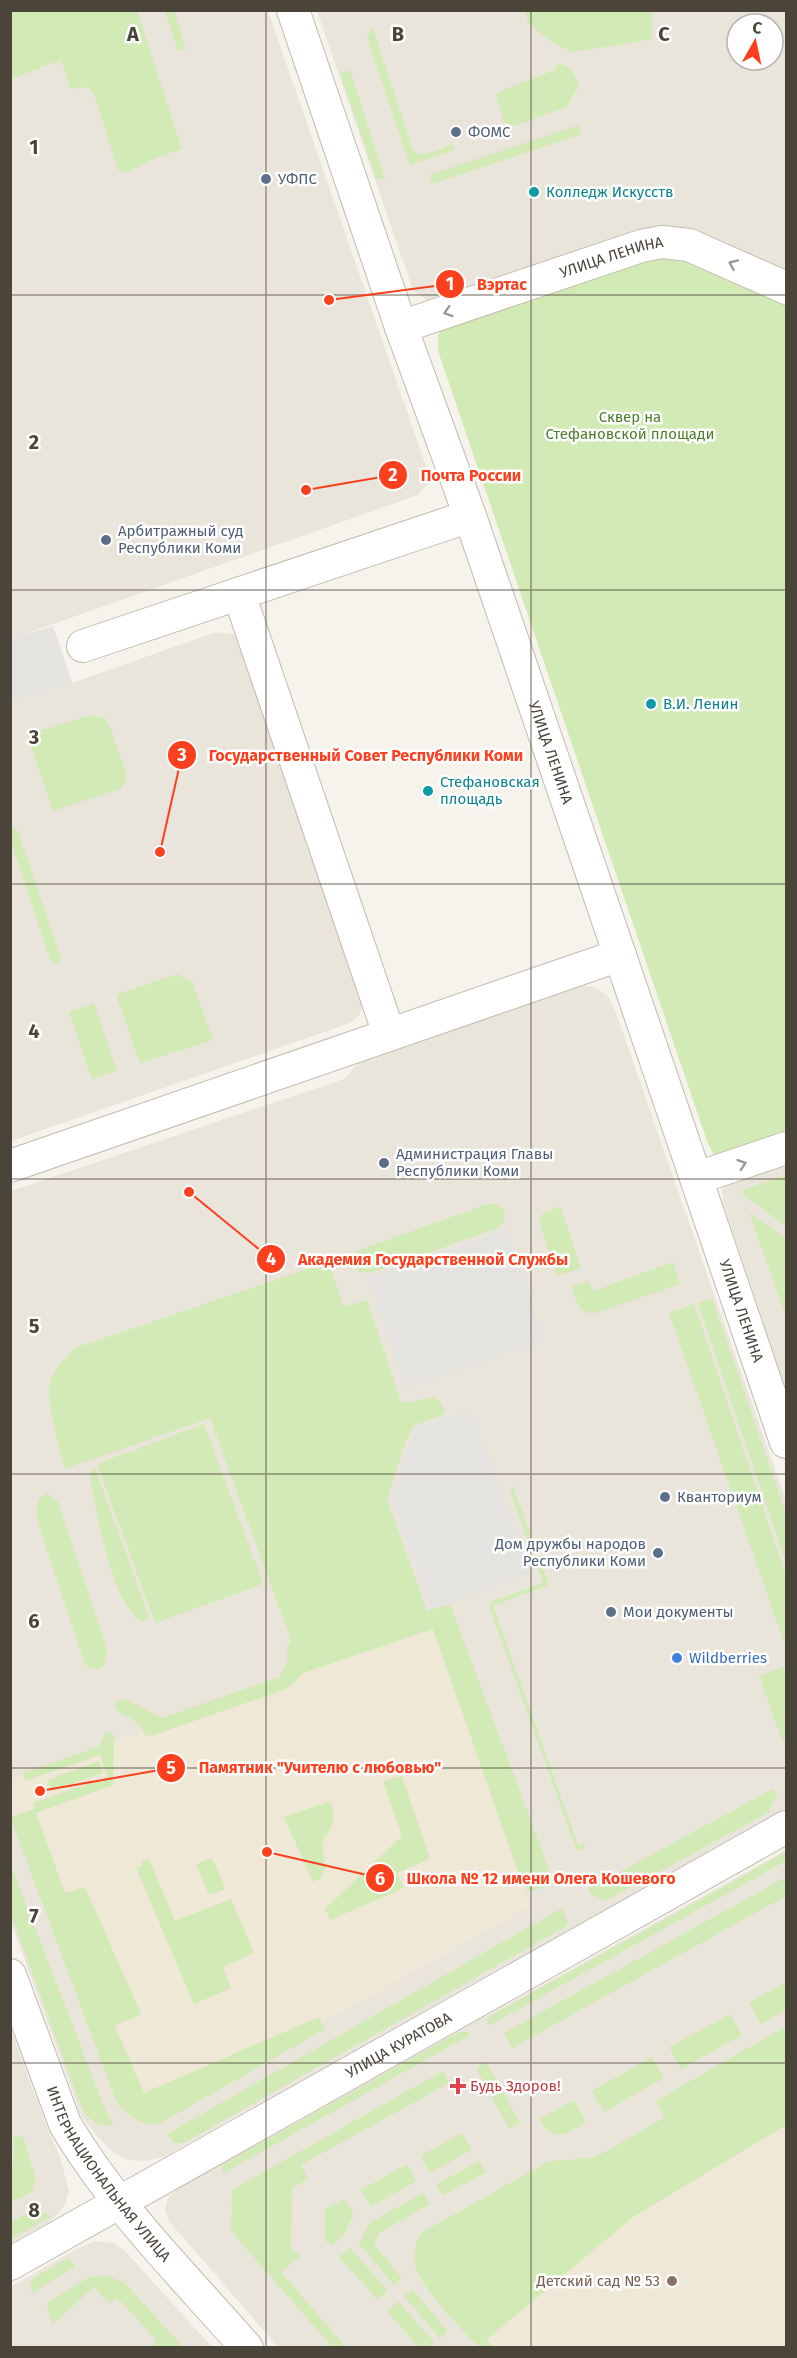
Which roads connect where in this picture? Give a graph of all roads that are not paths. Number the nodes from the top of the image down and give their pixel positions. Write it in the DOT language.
graph roads {
  1 [pos="293,10"];
  2 [pos="786,288"];
  3 [pos="401,327"];
  4 [pos="470,516"];
  5 [pos="239,594"];
  6 [pos="83,646"];
  7 [pos="620,956"];
  8 [pos="389,1034"];
  9 [pos="786,1148"];
  10 [pos="10,1166"];
  11 [pos="697,1178"];
  12 [pos="786,1442"];
  13 [pos="786,1827"];
  14 [pos="10,1975"];
  15 [pos="118,2202"];
  16 [pos="10,2264"];
  17 [pos="247,2348"];
  1 -- 3 [label="street, УЛИЦА ЛЕНИНА"];
  2 -- 3 [label="street, УЛИЦА ЛЕНИНА, one-way"];
  3 -- 4 [label="street, УЛИЦА ЛЕНИНА"];
  4 -- 5 [label="street"];
  4 -- 7 [label="street, УЛИЦА ЛЕНИНА"];
  5 -- 6 [label="street"];
  5 -- 8 [label="street"];
  7 -- 8 [label="street"];
  7 -- 11 [label="street, УЛИЦА ЛЕНИНА"];
  8 -- 10 [label="street"];
  11 -- 9 [label="street, one-way"];
  11 -- 12 [label="street, УЛИЦА ЛЕНИНА"];
  13 -- 15 [label="street, УЛИЦА КУРАТОВА"];
  14 -- 15 [label="street, ИНТЕРНАЦИОНАЛЬНАЯ УЛИЦА"];
  15 -- 16 [label="street, УЛИЦА КУРАТОВА"];
  15 -- 17 [label="street, ИНТЕРНАЦИОНАЛЬНАЯ УЛИЦА"];
}
